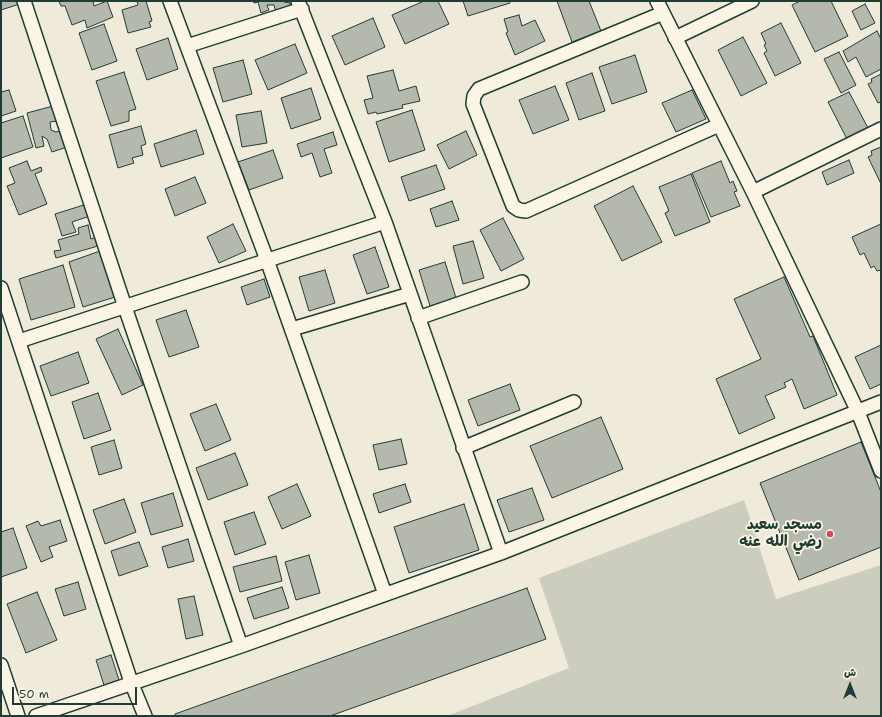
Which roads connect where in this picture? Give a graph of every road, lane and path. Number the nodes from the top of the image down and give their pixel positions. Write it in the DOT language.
graph roads {
  1 [pos="24,1"];
  2 [pos="170,1"];
  3 [pos="752,1"];
  4 [pos="300,5"];
  5 [pos="660,7"];
  6 [pos="675,38"];
  7 [pos="187,46"];
  8 [pos="719,125"];
  9 [pos="881,129"];
  10 [pos="753,192"];
  11 [pos="385,222"];
  12 [pos="267,260"];
  13 [pos="522,282"];
  14 [pos="1,288"];
  15 [pos="410,294"];
  16 [pos="125,307"];
  17 [pos="418,318"];
  18 [pos="292,329"];
  19 [pos="19,341"];
  20 [pos="574,402"];
  21 [pos="881,402"];
  22 [pos="858,412"];
  23 [pos="463,448"];
  24 [pos="881,471"];
  25 [pos="501,553"];
  26 [pos="385,594"];
  27 [pos="241,646"];
  28 [pos="1,665"];
  29 [pos="131,682"];
  30 [pos="18,716"];
  31 [pos="36,716"];
  32 [pos="145,716"];
  1 -- 16 [label="street"];
  2 -- 7 [label="street"];
  3 -- 6 [label="street"];
  4 -- 7 [label="street"];
  4 -- 11 [label="street"];
  5 -- 6 [label="street"];
  5 -- 8 [label="street"];
  6 -- 8 [label="street"];
  7 -- 12 [label="street"];
  8 -- 10 [label="street"];
  9 -- 10 [label="street"];
  10 -- 22 [label="street"];
  11 -- 12 [label="street"];
  11 -- 15 [label="street"];
  12 -- 16 [label="street"];
  12 -- 18 [label="street"];
  13 -- 17 [label="street"];
  14 -- 19 [label="street"];
  15 -- 17 [label="street"];
  15 -- 18 [label="street"];
  16 -- 19 [label="street"];
  16 -- 27 [label="street"];
  17 -- 23 [label="street"];
  18 -- 26 [label="street"];
  19 -- 29 [label="street"];
  20 -- 23 [label="street"];
  21 -- 22 [label="street"];
  22 -- 24 [label="street"];
  22 -- 25 [label="street"];
  23 -- 25 [label="street"];
  25 -- 26 [label="street"];
  26 -- 27 [label="street"];
  27 -- 29 [label="street"];
  28 -- 30 [label="street"];
  29 -- 31 [label="street"];
  29 -- 32 [label="street"];
}
